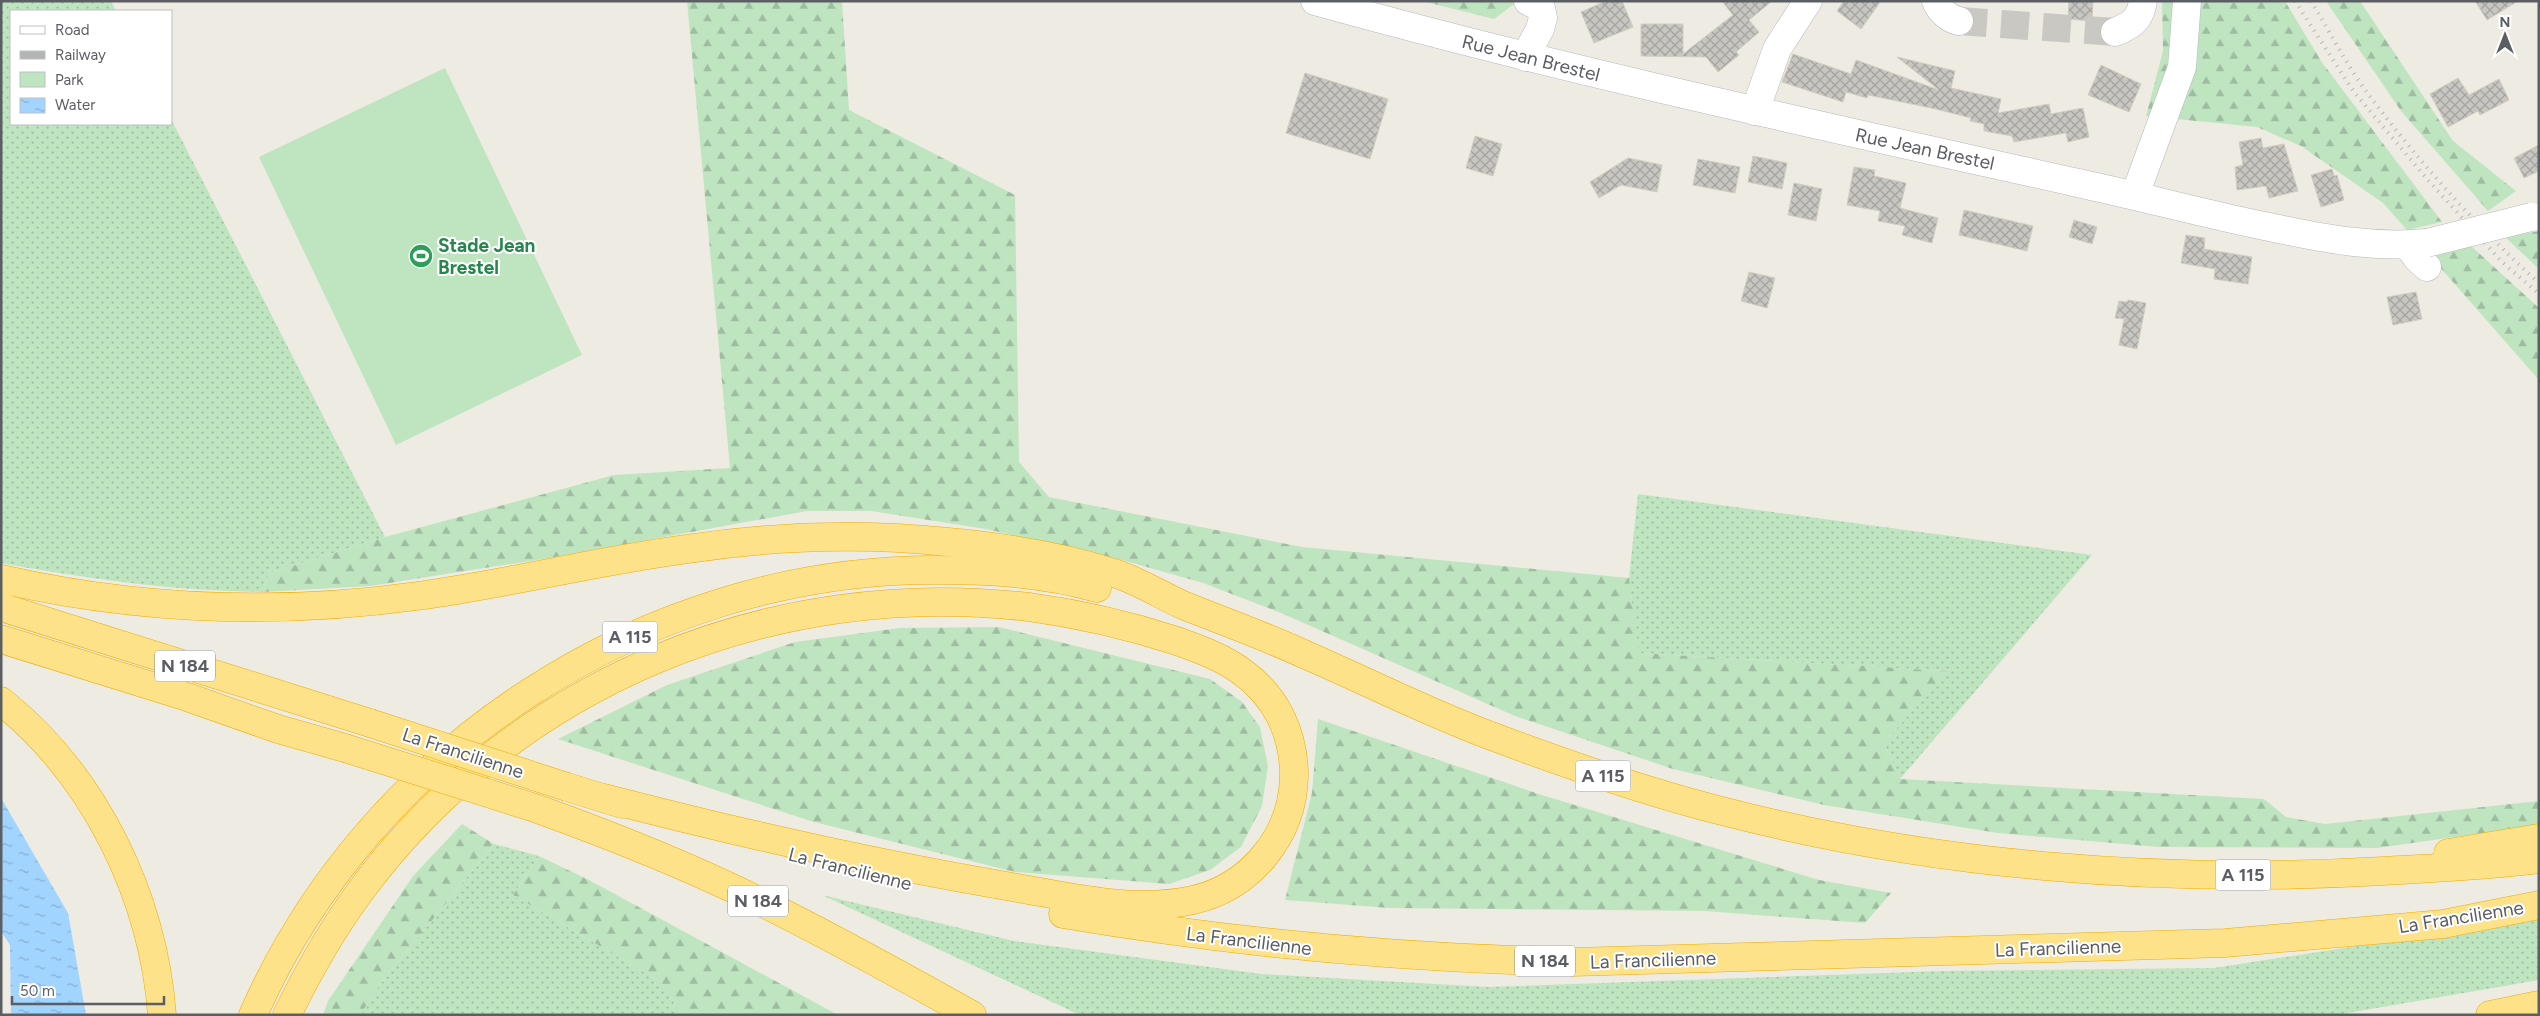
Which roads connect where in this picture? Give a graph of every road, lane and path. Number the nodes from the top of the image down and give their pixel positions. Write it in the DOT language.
graph roads {
  1 [pos="1315,1"];
  2 [pos="1808,1"];
  3 [pos="1936,1"];
  4 [pos="2143,1"];
  5 [pos="2187,1"];
  6 [pos="1538,4"];
  7 [pos="1959,21"];
  8 [pos="2115,32"];
  9 [pos="1525,57"];
  10 [pos="1755,111"];
  11 [pos="2135,196"];
  12 [pos="2535,215"];
  13 [pos="1,579"];
  14 [pos="1162,596"];
  15 [pos="1,607"];
  16 [pos="1,639"];
  17 [pos="1,701"];
  18 [pos="604,798"];
  19 [pos="2539,838"];
  20 [pos="2539,859"];
  21 [pos="2416,869"];
  22 [pos="2539,905"];
  23 [pos="2539,1005"];
  24 [pos="971,1014"];
  25 [pos="162,1015"];
  26 [pos="253,1015"];
  27 [pos="287,1015"];
  28 [pos="2490,1015"];
  1 -- 9 [label="street, Rue Jean Brestel"];
  2 -- 10 [label="street"];
  3 -- 7 [label="street"];
  4 -- 8 [label="street"];
  5 -- 11 [label="street"];
  6 -- 9 [label="street"];
  9 -- 10 [label="street, Rue Jean Brestel"];
  10 -- 11 [label="street, Rue Jean Brestel"];
  11 -- 12 [label="street, Rue Jean Brestel, bridge"];
  13 -- 14 [label="highway"];
  14 -- 21 [label="highway, A 115"];
  14 -- 26 [label="highway, A 115"];
  15 -- 18 [label="highway, La Francilienne / N 184, bridge"];
  16 -- 24 [label="highway, La Francilienne / N 184, bridge"];
  17 -- 25 [label="highway"];
  18 -- 22 [label="highway, La Francilienne / N 184"];
  18 -- 27 [label="highway"];
  19 -- 21 [label="highway"];
  20 -- 21 [label="highway, A 115"];
  23 -- 28 [label="highway"];
}
